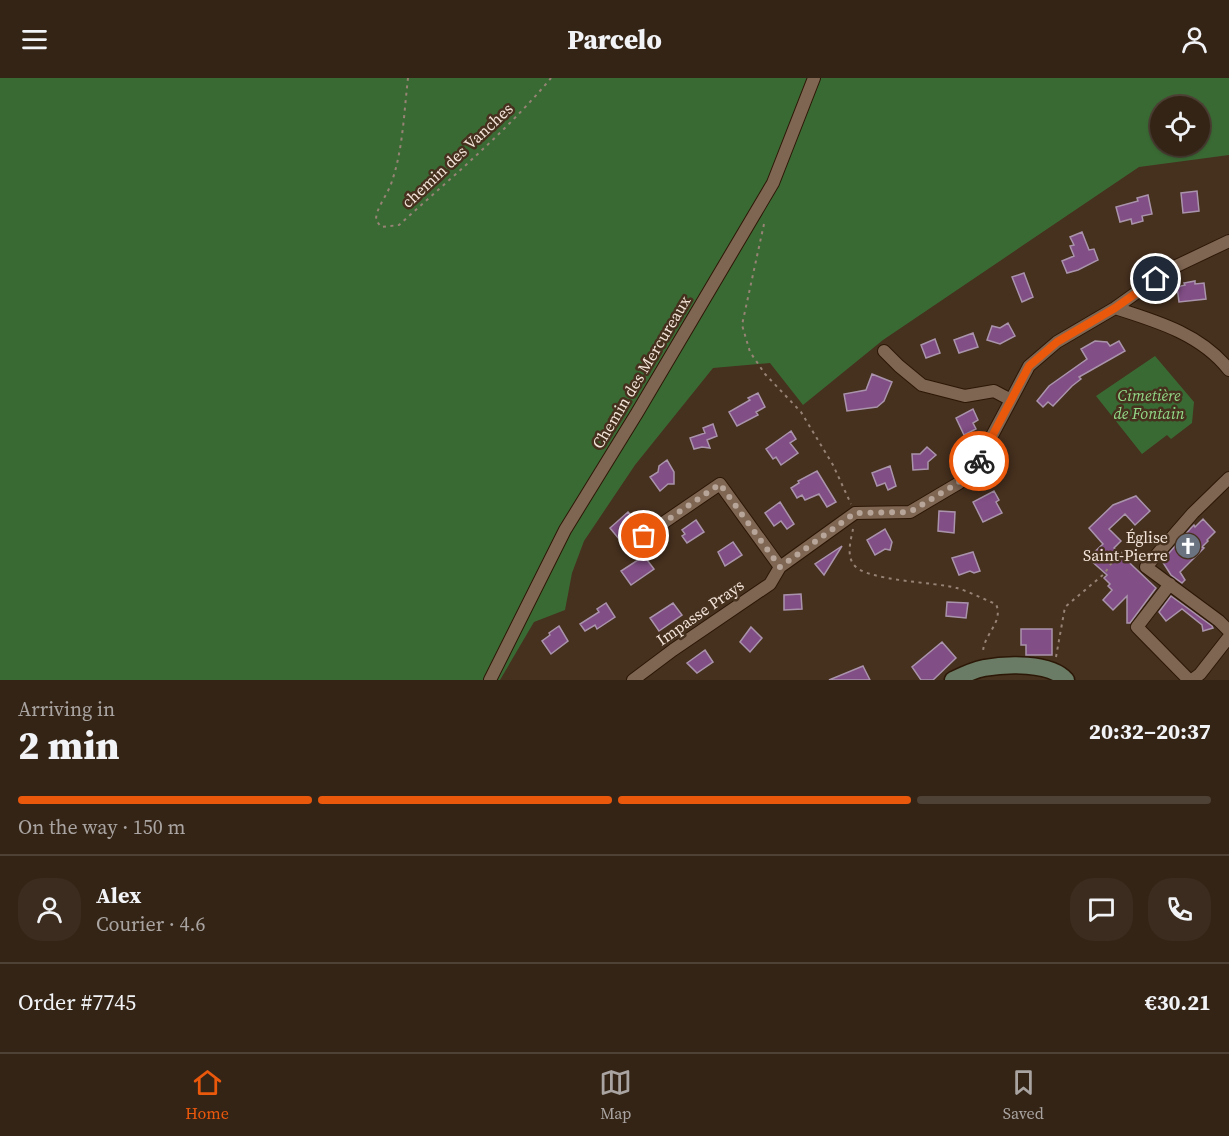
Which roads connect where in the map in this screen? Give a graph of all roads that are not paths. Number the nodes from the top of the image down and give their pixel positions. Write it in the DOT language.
graph roads {
  1 [pos="814,78"];
  2 [pos="1229,240"];
  3 [pos="1115,308"];
  4 [pos="884,351"];
  5 [pos="1229,370"];
  6 [pos="1011,400"];
  7 [pos="1229,478"];
  8 [pos="644,536"];
  9 [pos="780,567"];
  10 [pos="1170,584"];
  11 [pos="1229,631"];
  12 [pos="1229,637"];
  13 [pos="1197,678"];
  14 [pos="490,680"];
  15 [pos="633,680"];
  16 [pos="954,680"];
  17 [pos="1066,680"];
  1 -- 14 [label="street, Chemin des Mercureaux"];
  2 -- 3 [label="street"];
  3 -- 5 [label="street"];
  3 -- 6 [label="street"];
  4 -- 6 [label="street"];
  6 -- 9 [label="street, Impasse Prays"];
  7 -- 10 [label="street"];
  8 -- 9 [label="street"];
  9 -- 15 [label="street, Impasse Prays"];
  10 -- 11 [label="street"];
  10 -- 13 [label="street"];
  12 -- 13 [label="street"];
  16 -- 17 [label="street"];
}
